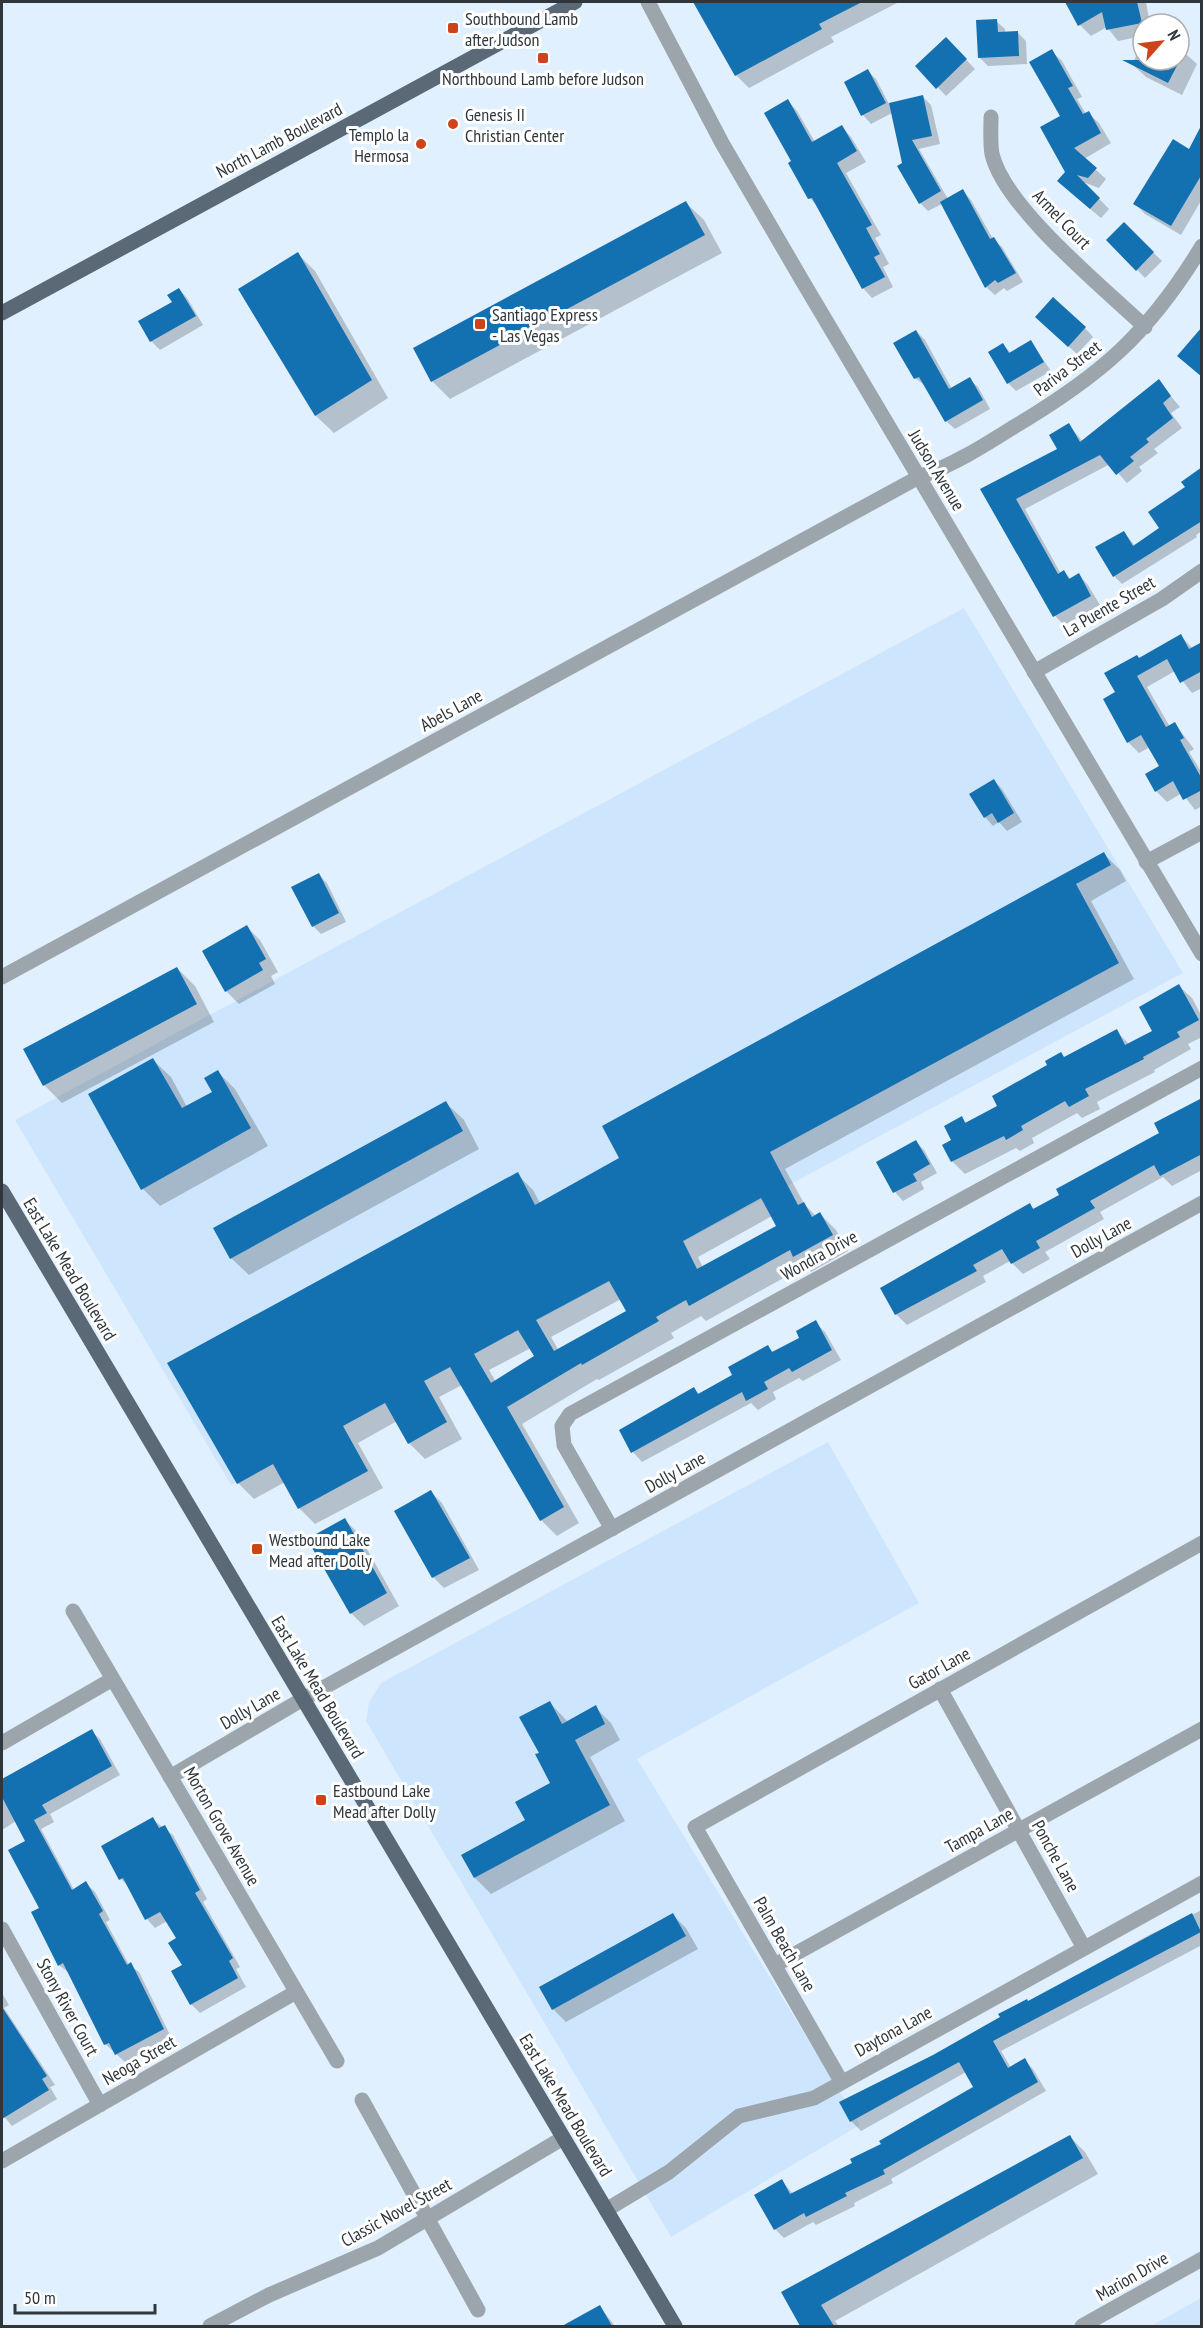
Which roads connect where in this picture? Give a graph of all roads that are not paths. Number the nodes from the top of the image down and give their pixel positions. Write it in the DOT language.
graph roads {
  1 [pos="575,2"];
  2 [pos="648,2"];
  3 [pos="991,117"];
  4 [pos="1202,246"];
  5 [pos="2,313"];
  6 [pos="1145,327"];
  7 [pos="919,477"];
  8 [pos="1202,571"];
  9 [pos="1034,672"];
  10 [pos="1202,832"];
  11 [pos="1146,862"];
  12 [pos="1202,954"];
  13 [pos="2,977"];
  14 [pos="1202,1068"];
  15 [pos="2,1191"];
  16 [pos="1202,1203"];
  17 [pos="612,1529"];
  18 [pos="1202,1543"];
  19 [pos="73,1611"];
  20 [pos="111,1680"];
  21 [pos="940,1689"];
  22 [pos="303,1699"];
  23 [pos="1202,1729"];
  24 [pos="2,1743"];
  25 [pos="170,1777"];
  26 [pos="695,1827"];
  27 [pos="1019,1830"];
  28 [pos="1202,1883"];
  29 [pos="2,1929"];
  30 [pos="1084,1948"];
  31 [pos="775,1965"];
  32 [pos="296,1992"];
  33 [pos="337,2061"];
  34 [pos="842,2081"];
  35 [pos="362,2100"];
  36 [pos="100,2105"];
  37 [pos="563,2138"];
  38 [pos="2,2161"];
  39 [pos="606,2210"];
  40 [pos="428,2218"];
  41 [pos="1202,2259"];
  42 [pos="478,2310"];
  43 [pos="210,2326"];
  44 [pos="675,2326"];
  45 [pos="1082,2326"];
  1 -- 5 [label="main road, North Lamb Boulevard"];
  2 -- 7 [label="street, Judson Avenue"];
  3 -- 6 [label="street, Armel Court"];
  4 -- 6 [label="street, Pariva Street"];
  6 -- 7 [label="street, Pariva Street"];
  7 -- 9 [label="street, Judson Avenue"];
  7 -- 13 [label="street, Abels Lane"];
  8 -- 9 [label="street, La Puente Street"];
  9 -- 11 [label="street, Judson Avenue"];
  10 -- 11 [label="street"];
  11 -- 12 [label="street, Judson Avenue"];
  14 -- 17 [label="street, Wondra Drive"];
  15 -- 22 [label="main road, East Lake Mead Boulevard"];
  16 -- 17 [label="street, Dolly Lane"];
  17 -- 22 [label="street, Dolly Lane"];
  18 -- 21 [label="street, Gator Lane"];
  19 -- 20 [label="street, Morton Grove Avenue"];
  20 -- 24 [label="street"];
  20 -- 25 [label="street, Morton Grove Avenue"];
  21 -- 26 [label="street, Gator Lane"];
  21 -- 27 [label="street, Ponche Lane"];
  22 -- 25 [label="street, Dolly Lane"];
  22 -- 37 [label="main road, East Lake Mead Boulevard"];
  23 -- 27 [label="street, Tampa Lane"];
  25 -- 32 [label="street, Morton Grove Avenue"];
  26 -- 31 [label="street, Palm Beach Lane"];
  27 -- 30 [label="street, Ponche Lane"];
  27 -- 31 [label="street, Tampa Lane"];
  28 -- 30 [label="street, Daytona Lane"];
  29 -- 36 [label="street, Stony River Court"];
  30 -- 34 [label="street, Daytona Lane"];
  31 -- 34 [label="street, Palm Beach Lane"];
  32 -- 33 [label="street, Morton Grove Avenue"];
  32 -- 36 [label="street, Neoga Street"];
  34 -- 39 [label="street, Daytona Lane"];
  35 -- 40 [label="street"];
  36 -- 38 [label="street, Neoga Street"];
  37 -- 39 [label="main road, East Lake Mead Boulevard"];
  37 -- 40 [label="street, Classic Novel Street"];
  39 -- 44 [label="main road, East Lake Mead Boulevard"];
  40 -- 42 [label="street"];
  40 -- 43 [label="street, Classic Novel Street"];
  41 -- 45 [label="street, Marion Drive"];
}
